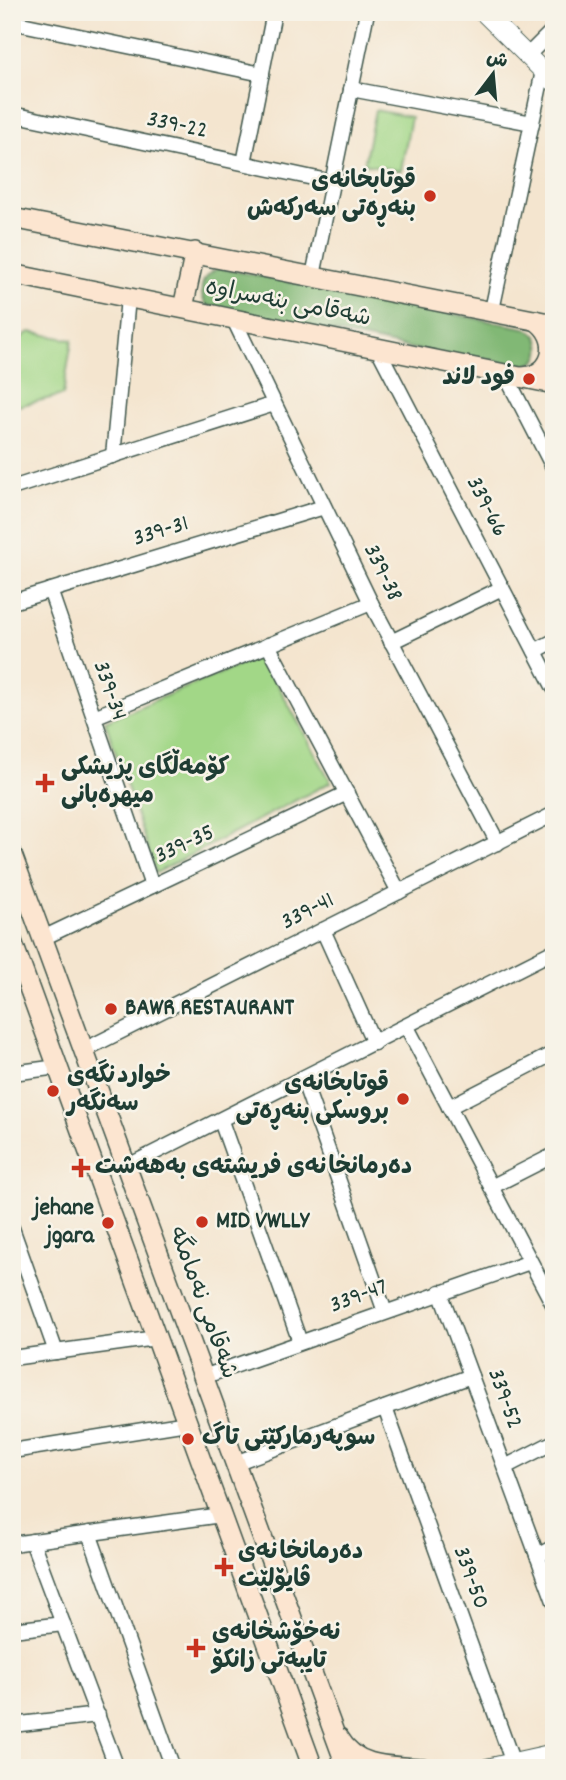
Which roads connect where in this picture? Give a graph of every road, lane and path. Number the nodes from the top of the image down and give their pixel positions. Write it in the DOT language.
graph roads {
  1 [pos="274,12"];
  2 [pos="367,12"];
  3 [pos="483,12"];
  4 [pos="12,22"];
  5 [pos="554,29"];
  6 [pos="527,56"];
  7 [pos="262,74"];
  8 [pos="548,77"];
  9 [pos="351,89"];
  10 [pos="12,114"];
  11 [pos="532,124"];
  12 [pos="244,163"];
  13 [pos="332,182"];
  14 [pos="12,218"];
  15 [pos="195,252"];
  16 [pos="12,274"];
  17 [pos="313,276"];
  18 [pos="128,298"];
  19 [pos="183,308"];
  20 [pos="492,310"];
  21 [pos="528,317"];
  22 [pos="233,320"];
  23 [pos="554,324"];
  24 [pos="377,347"];
  25 [pos="513,376"];
  26 [pos="554,384"];
  27 [pos="274,404"];
  28 [pos="113,456"];
  29 [pos="554,470"];
  30 [pos="12,488"];
  31 [pos="324,507"];
  32 [pos="502,588"];
  33 [pos="50,590"];
  34 [pos="12,602"];
  35 [pos="371,603"];
  36 [pos="554,641"];
  37 [pos="391,642"];
  38 [pos="268,645"];
  39 [pos="535,651"];
  40 [pos="554,688"];
  41 [pos="94,717"];
  42 [pos="347,793"];
  43 [pos="554,814"];
  44 [pos="498,842"];
  45 [pos="12,855"];
  46 [pos="152,886"];
  47 [pos="399,892"];
  48 [pos="323,930"];
  49 [pos="43,938"];
  50 [pos="12,941"];
  51 [pos="554,951"];
  52 [pos="58,982"];
  53 [pos="30,990"];
  54 [pos="407,1027"];
  55 [pos="374,1043"];
  56 [pos="83,1050"];
  57 [pos="554,1054"];
  58 [pos="58,1066"];
  59 [pos="12,1073"];
  60 [pos="303,1079"];
  61 [pos="449,1107"];
  62 [pos="221,1121"];
  63 [pos="554,1156"];
  64 [pos="127,1167"];
  65 [pos="491,1187"];
  66 [pos="12,1228"];
  67 [pos="156,1247"];
  68 [pos="127,1258"];
  69 [pos="530,1262"];
  70 [pos="18,1263"];
  71 [pos="440,1292"];
  72 [pos="554,1306"];
  73 [pos="385,1312"];
  74 [pos="156,1338"];
  75 [pos="300,1342"];
  76 [pos="56,1352"];
  77 [pos="12,1359"];
  78 [pos="471,1376"];
  79 [pos="203,1377"];
  80 [pos="385,1408"];
  81 [pos="187,1423"];
  82 [pos="554,1442"];
  83 [pos="12,1451"];
  84 [pos="235,1464"];
  85 [pos="505,1467"];
  86 [pos="221,1515"];
  87 [pos="89,1533"];
  88 [pos="32,1541"];
  89 [pos="12,1544"];
  90 [pos="554,1547"];
  91 [pos="537,1556"];
  92 [pos="554,1601"];
  93 [pos="63,1624"];
  94 [pos="12,1630"];
  95 [pos="270,1650"];
  96 [pos="327,1713"];
  97 [pos="97,1715"];
  98 [pos="12,1725"];
  99 [pos="554,1754"];
  100 [pos="513,1763"];
  101 [pos="117,1768"];
  102 [pos="173,1768"];
  103 [pos="304,1768"];
  104 [pos="313,1768"];
  105 [pos="347,1768"];
  106 [pos="422,1768"];
  107 [pos="487,1768"];
  1 -- 7 [label="street"];
  2 -- 9 [label="street"];
  3 -- 6 [label="street"];
  4 -- 7 [label="street"];
  5 -- 6 [label="street"];
  6 -- 8 [label="street"];
  7 -- 12 [label="street"];
  8 -- 11 [label="street"];
  9 -- 11 [label="street"];
  9 -- 13 [label="street"];
  10 -- 12 [label="street, 339-22"];
  11 -- 20 [label="street"];
  12 -- 13 [label="street, 339-22"];
  13 -- 17 [label="street"];
  14 -- 15 [label="main road, شەقامی بنەسراوە"];
  15 -- 17 [label="main road, شەقامی بنەسراوە"];
  15 -- 19 [label="main road"];
  16 -- 18 [label="main road, شەقامی بنەسراوە"];
  17 -- 20 [label="main road, شەقامی بنەسراوە"];
  18 -- 19 [label="main road, شەقامی بنەسراوە"];
  18 -- 28 [label="street"];
  19 -- 22 [label="main road, شەقامی بنەسراوە"];
  20 -- 21 [label="main road, شەقامی بنەسراوە"];
  21 -- 23 [label="main road, شەقامی بنەسراوە"];
  21 -- 25 [label="main road"];
  22 -- 24 [label="main road, شەقامی بنەسراوە"];
  22 -- 27 [label="street, 339-38"];
  24 -- 25 [label="main road, شەقامی بنەسراوە"];
  24 -- 32 [label="street, 339-66"];
  25 -- 26 [label="main road, شەقامی بنەسراوە"];
  25 -- 29 [label="street"];
  27 -- 28 [label="street"];
  27 -- 31 [label="street, 339-38"];
  28 -- 30 [label="street"];
  31 -- 33 [label="street, 339-31"];
  31 -- 35 [label="street, 339-38"];
  32 -- 37 [label="street"];
  32 -- 39 [label="street, 339-66"];
  33 -- 34 [label="street, 339-31"];
  33 -- 41 [label="street, 339-34"];
  35 -- 37 [label="street, 339-38"];
  35 -- 38 [label="street"];
  36 -- 39 [label="street"];
  37 -- 44 [label="street, 339-38"];
  38 -- 41 [label="street"];
  38 -- 42 [label="street"];
  39 -- 40 [label="street, 339-66"];
  41 -- 46 [label="street, 339-34"];
  42 -- 46 [label="street, 339-35"];
  42 -- 47 [label="street"];
  43 -- 44 [label="street, 339-41"];
  44 -- 47 [label="street, 339-41"];
  45 -- 49 [label="main road, شەقامی نەمامگە"];
  46 -- 49 [label="street, 339-35"];
  47 -- 48 [label="street, 339-41"];
  48 -- 55 [label="street"];
  48 -- 56 [label="street, 339-41"];
  49 -- 52 [label="main road, شەقامی نەمامگە"];
  50 -- 53 [label="main road"];
  51 -- 54 [label="street"];
  52 -- 53 [label="main road"];
  52 -- 56 [label="main road, شەقامی نەمامگە"];
  53 -- 58 [label="main road"];
  54 -- 55 [label="street"];
  54 -- 61 [label="street"];
  55 -- 60 [label="street"];
  56 -- 64 [label="main road, شەقامی نەمامگە"];
  57 -- 61 [label="street"];
  58 -- 59 [label="street"];
  58 -- 68 [label="main road"];
  60 -- 62 [label="street"];
  60 -- 73 [label="street"];
  61 -- 65 [label="street"];
  62 -- 64 [label="street"];
  62 -- 75 [label="street"];
  63 -- 65 [label="street"];
  64 -- 67 [label="main road, شەقامی نەمامگە"];
  65 -- 69 [label="street"];
  66 -- 70 [label="street"];
  67 -- 68 [label="main road"];
  67 -- 79 [label="main road, شەقامی نەمامگە"];
  68 -- 74 [label="main road"];
  69 -- 71 [label="street, 339-47"];
  69 -- 72 [label="street"];
  70 -- 76 [label="street"];
  71 -- 73 [label="street, 339-47"];
  71 -- 78 [label="street, 339-52"];
  73 -- 75 [label="street, 339-47"];
  74 -- 76 [label="street"];
  74 -- 81 [label="main road"];
  75 -- 79 [label="street, 339-47"];
  76 -- 77 [label="street"];
  78 -- 80 [label="street"];
  78 -- 85 [label="street, 339-52"];
  79 -- 84 [label="main road, شەقامی نەمامگە"];
  80 -- 84 [label="street"];
  80 -- 100 [label="street, 339-50"];
  81 -- 83 [label="street"];
  81 -- 86 [label="main road"];
  82 -- 85 [label="street"];
  84 -- 96 [label="main road, شەقامی نەمامگە"];
  85 -- 91 [label="street, 339-52"];
  86 -- 87 [label="street"];
  86 -- 95 [label="main road"];
  87 -- 88 [label="street"];
  87 -- 102 [label="street"];
  88 -- 89 [label="street"];
  88 -- 93 [label="street"];
  90 -- 91 [label="street"];
  91 -- 92 [label="street, 339-52"];
  93 -- 94 [label="street"];
  93 -- 97 [label="street"];
  95 -- 103 [label="main road"];
  95 -- 104 [label="main road"];
  96 -- 105 [label="main road, شەقامی نەمامگە"];
  96 -- 106 [label="main road"];
  97 -- 98 [label="street"];
  97 -- 101 [label="street"];
  99 -- 100 [label="street"];
  100 -- 107 [label="street"];
}
